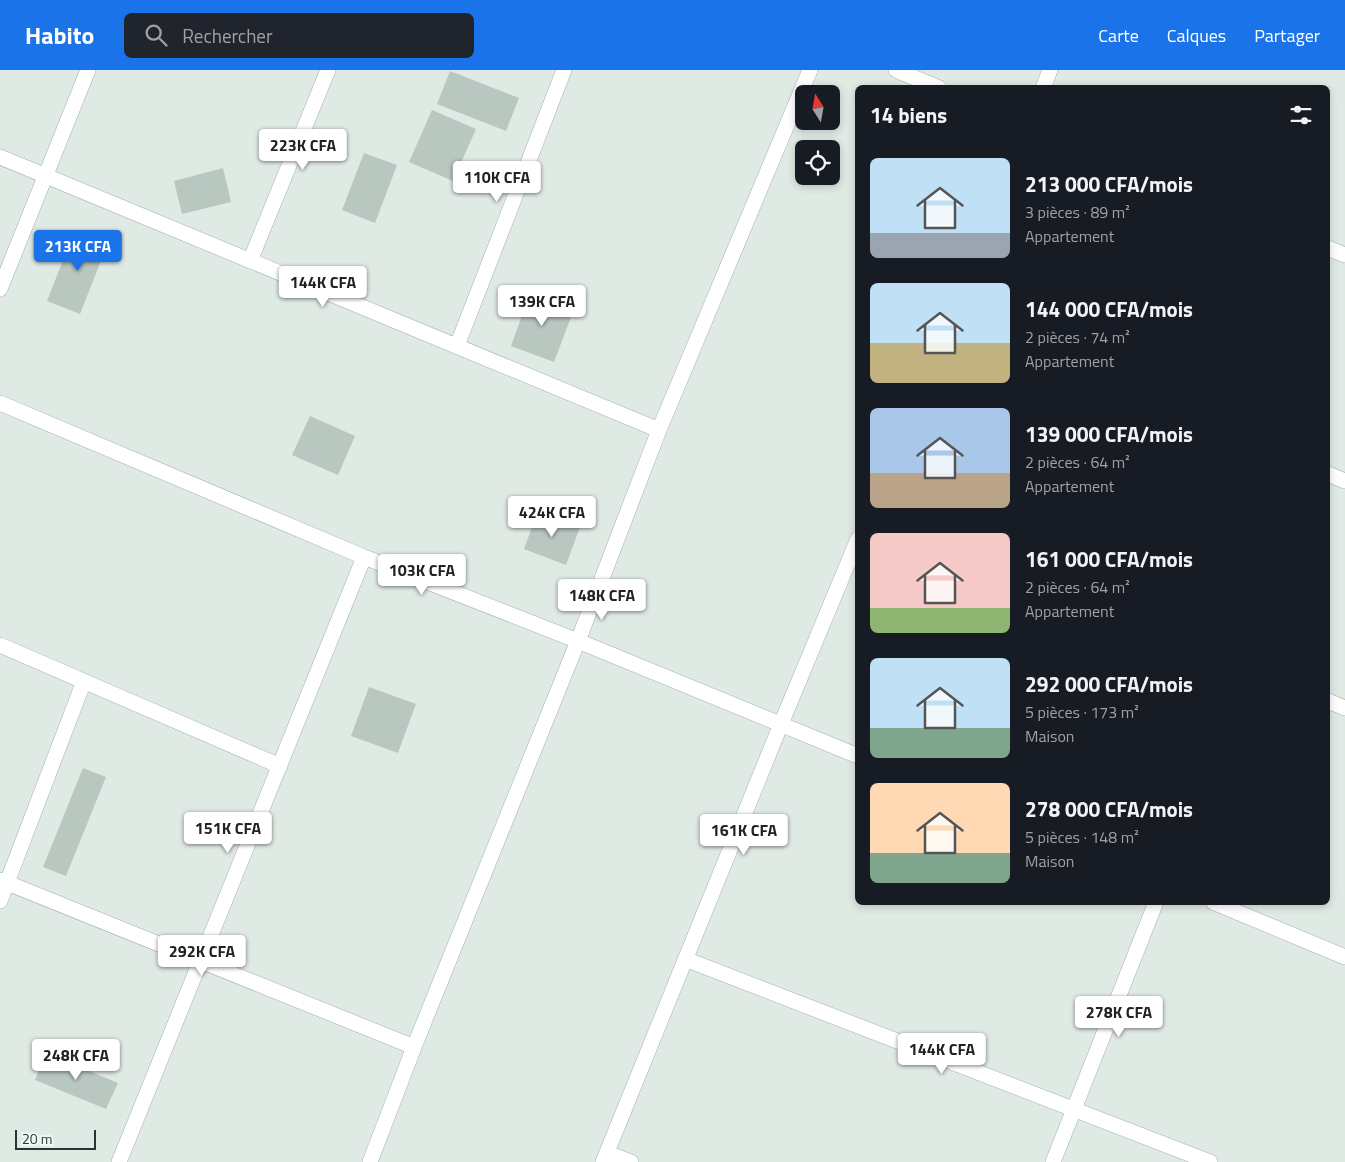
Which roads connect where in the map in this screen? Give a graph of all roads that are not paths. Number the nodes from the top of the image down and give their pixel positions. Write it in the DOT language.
graph roads {
  1 [pos="88,70"];
  2 [pos="328,70"];
  3 [pos="564,70"];
  4 [pos="810,70"];
  5 [pos="896,70"];
  6 [pos="1050,70"];
  7 [pos="932,85"];
  8 [pos="1044,85"];
  9 [pos="0,157"];
  10 [pos="45,176"];
  11 [pos="1330,249"];
  12 [pos="1345,255"];
  13 [pos="250,261"];
  14 [pos="0,290"];
  15 [pos="457,346"];
  16 [pos="0,403"];
  17 [pos="658,430"];
  18 [pos="1330,475"];
  19 [pos="1345,481"];
  20 [pos="855,546"];
  21 [pos="364,557"];
  22 [pos="578,641"];
  23 [pos="0,645"];
  24 [pos="84,681"];
  25 [pos="1330,702"];
  26 [pos="1345,708"];
  27 [pos="781,724"];
  28 [pos="855,755"];
  29 [pos="280,766"];
  30 [pos="4,881"];
  31 [pos="0,900"];
  32 [pos="1155,905"];
  33 [pos="1220,905"];
  34 [pos="1345,956"];
  35 [pos="686,959"];
  36 [pos="200,960"];
  37 [pos="414,1047"];
  38 [pos="1074,1110"];
  39 [pos="605,1157"];
  40 [pos="118,1162"];
  41 [pos="370,1162"];
  42 [pos="631,1162"];
  43 [pos="1053,1162"];
  44 [pos="1210,1162"];
  1 -- 10 [label="street"];
  2 -- 13 [label="street"];
  3 -- 15 [label="street"];
  4 -- 17 [label="street"];
  5 -- 7 [label="street"];
  6 -- 8 [label="street"];
  9 -- 10 [label="street"];
  10 -- 13 [label="street"];
  10 -- 14 [label="street"];
  11 -- 12 [label="street"];
  13 -- 15 [label="street"];
  15 -- 17 [label="street"];
  16 -- 21 [label="street"];
  17 -- 22 [label="street"];
  18 -- 19 [label="street"];
  20 -- 27 [label="street"];
  21 -- 22 [label="street"];
  21 -- 29 [label="street"];
  22 -- 27 [label="street"];
  22 -- 37 [label="street"];
  23 -- 24 [label="street"];
  24 -- 29 [label="street"];
  24 -- 30 [label="street"];
  25 -- 26 [label="street"];
  27 -- 28 [label="street"];
  27 -- 35 [label="street"];
  29 -- 36 [label="street"];
  30 -- 31 [label="street"];
  30 -- 36 [label="street"];
  32 -- 38 [label="street"];
  33 -- 34 [label="street"];
  35 -- 38 [label="street"];
  35 -- 39 [label="street"];
  36 -- 37 [label="street"];
  36 -- 40 [label="street"];
  37 -- 41 [label="street"];
  38 -- 43 [label="street"];
  38 -- 44 [label="street"];
  39 -- 42 [label="street"];
}
